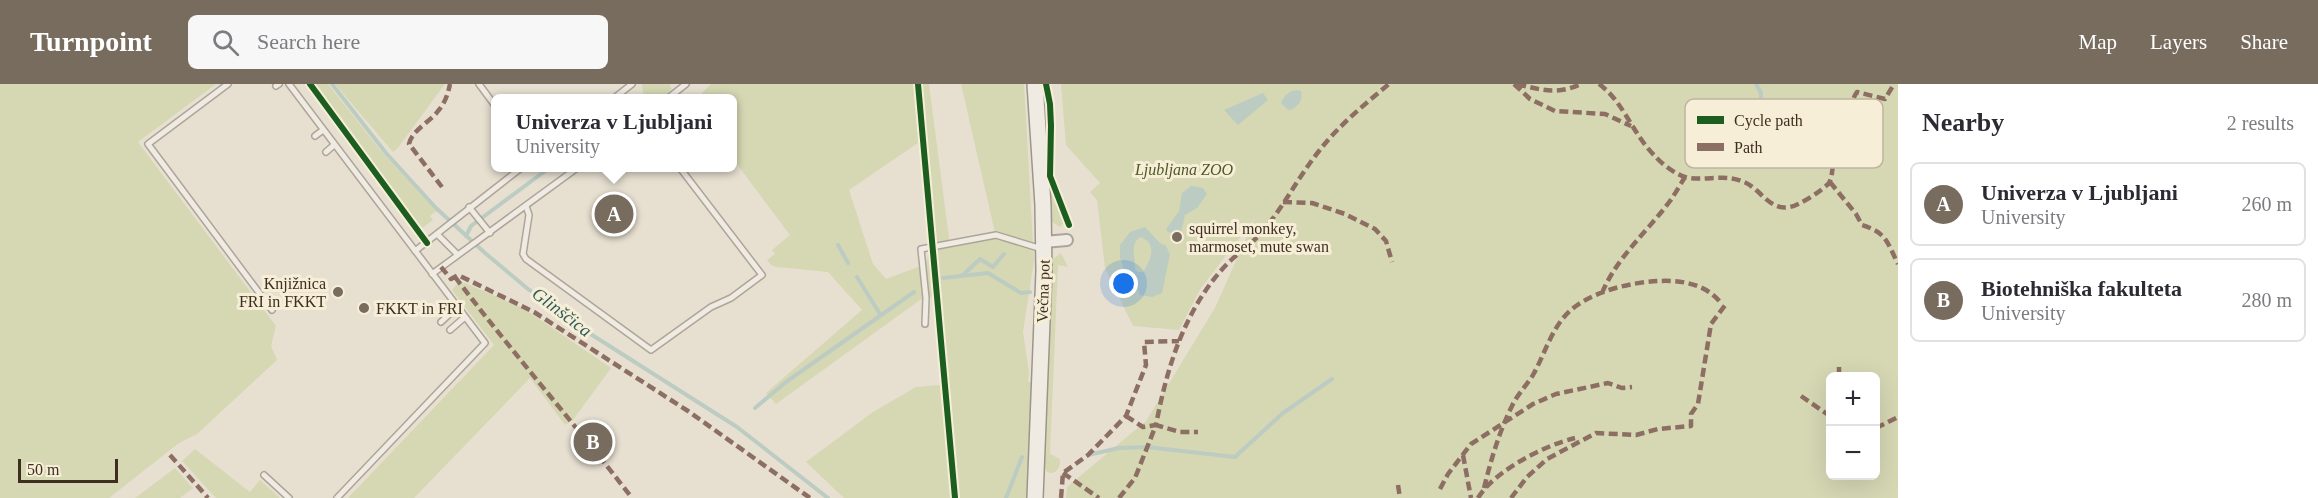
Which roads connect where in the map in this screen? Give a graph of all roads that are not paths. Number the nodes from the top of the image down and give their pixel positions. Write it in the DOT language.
graph roads {
  1 [pos="228,84"];
  2 [pos="289,84"];
  3 [pos="479,84"];
  4 [pos="632,84"];
  5 [pos="686,84"];
  6 [pos="1035,84"];
  7 [pos="622,92"];
  8 [pos="619,94"];
  9 [pos="673,94"];
  10 [pos="491,101"];
  11 [pos="323,130"];
  12 [pos="315,136"];
  13 [pos="334,145"];
  14 [pos="326,152"];
  15 [pos="516,172"];
  16 [pos="572,172"];
  17 [pos="683,172"];
  18 [pos="526,206"];
  19 [pos="469,207"];
  20 [pos="490,233"];
  21 [pos="438,234"];
  22 [pos="1067,240"];
  23 [pos="1044,246"];
  24 [pos="415,252"];
  25 [pos="457,255"];
  26 [pos="432,274"];
  27 [pos="457,306"];
  28 [pos="272,310"];
  29 [pos="465,317"];
  30 [pos="441,322"];
  31 [pos="925,324"];
  32 [pos="450,330"];
  33 [pos="264,476"];
  34 [pos="289,498"];
  35 [pos="337,498"];
  36 [pos="1035,498"];
  1 -- 28 [label="lane"];
  2 -- 11 [label="lane"];
  3 -- 10 [label="lane"];
  4 -- 7 [label="lane"];
  5 -- 9 [label="lane"];
  6 -- 23 [label="main road, Večna pot"];
  7 -- 8 [label="lane"];
  11 -- 12 [label="lane"];
  11 -- 13 [label="lane"];
  13 -- 14 [label="lane"];
  13 -- 24 [label="lane"];
  15 -- 19 [label="lane"];
  16 -- 18 [label="lane"];
  17 -- 18 [label="lane"];
  18 -- 20 [label="lane"];
  19 -- 20 [label="lane"];
  19 -- 21 [label="lane"];
  20 -- 25 [label="lane"];
  21 -- 24 [label="lane"];
  21 -- 25 [label="lane"];
  22 -- 23 [label="street"];
  23 -- 31 [label="lane"];
  23 -- 36 [label="main road, Večna pot"];
  24 -- 26 [label="lane"];
  25 -- 26 [label="lane"];
  26 -- 27 [label="lane"];
  27 -- 29 [label="lane"];
  27 -- 30 [label="lane"];
  29 -- 32 [label="lane"];
  29 -- 35 [label="lane"];
  33 -- 34 [label="lane"];
}
